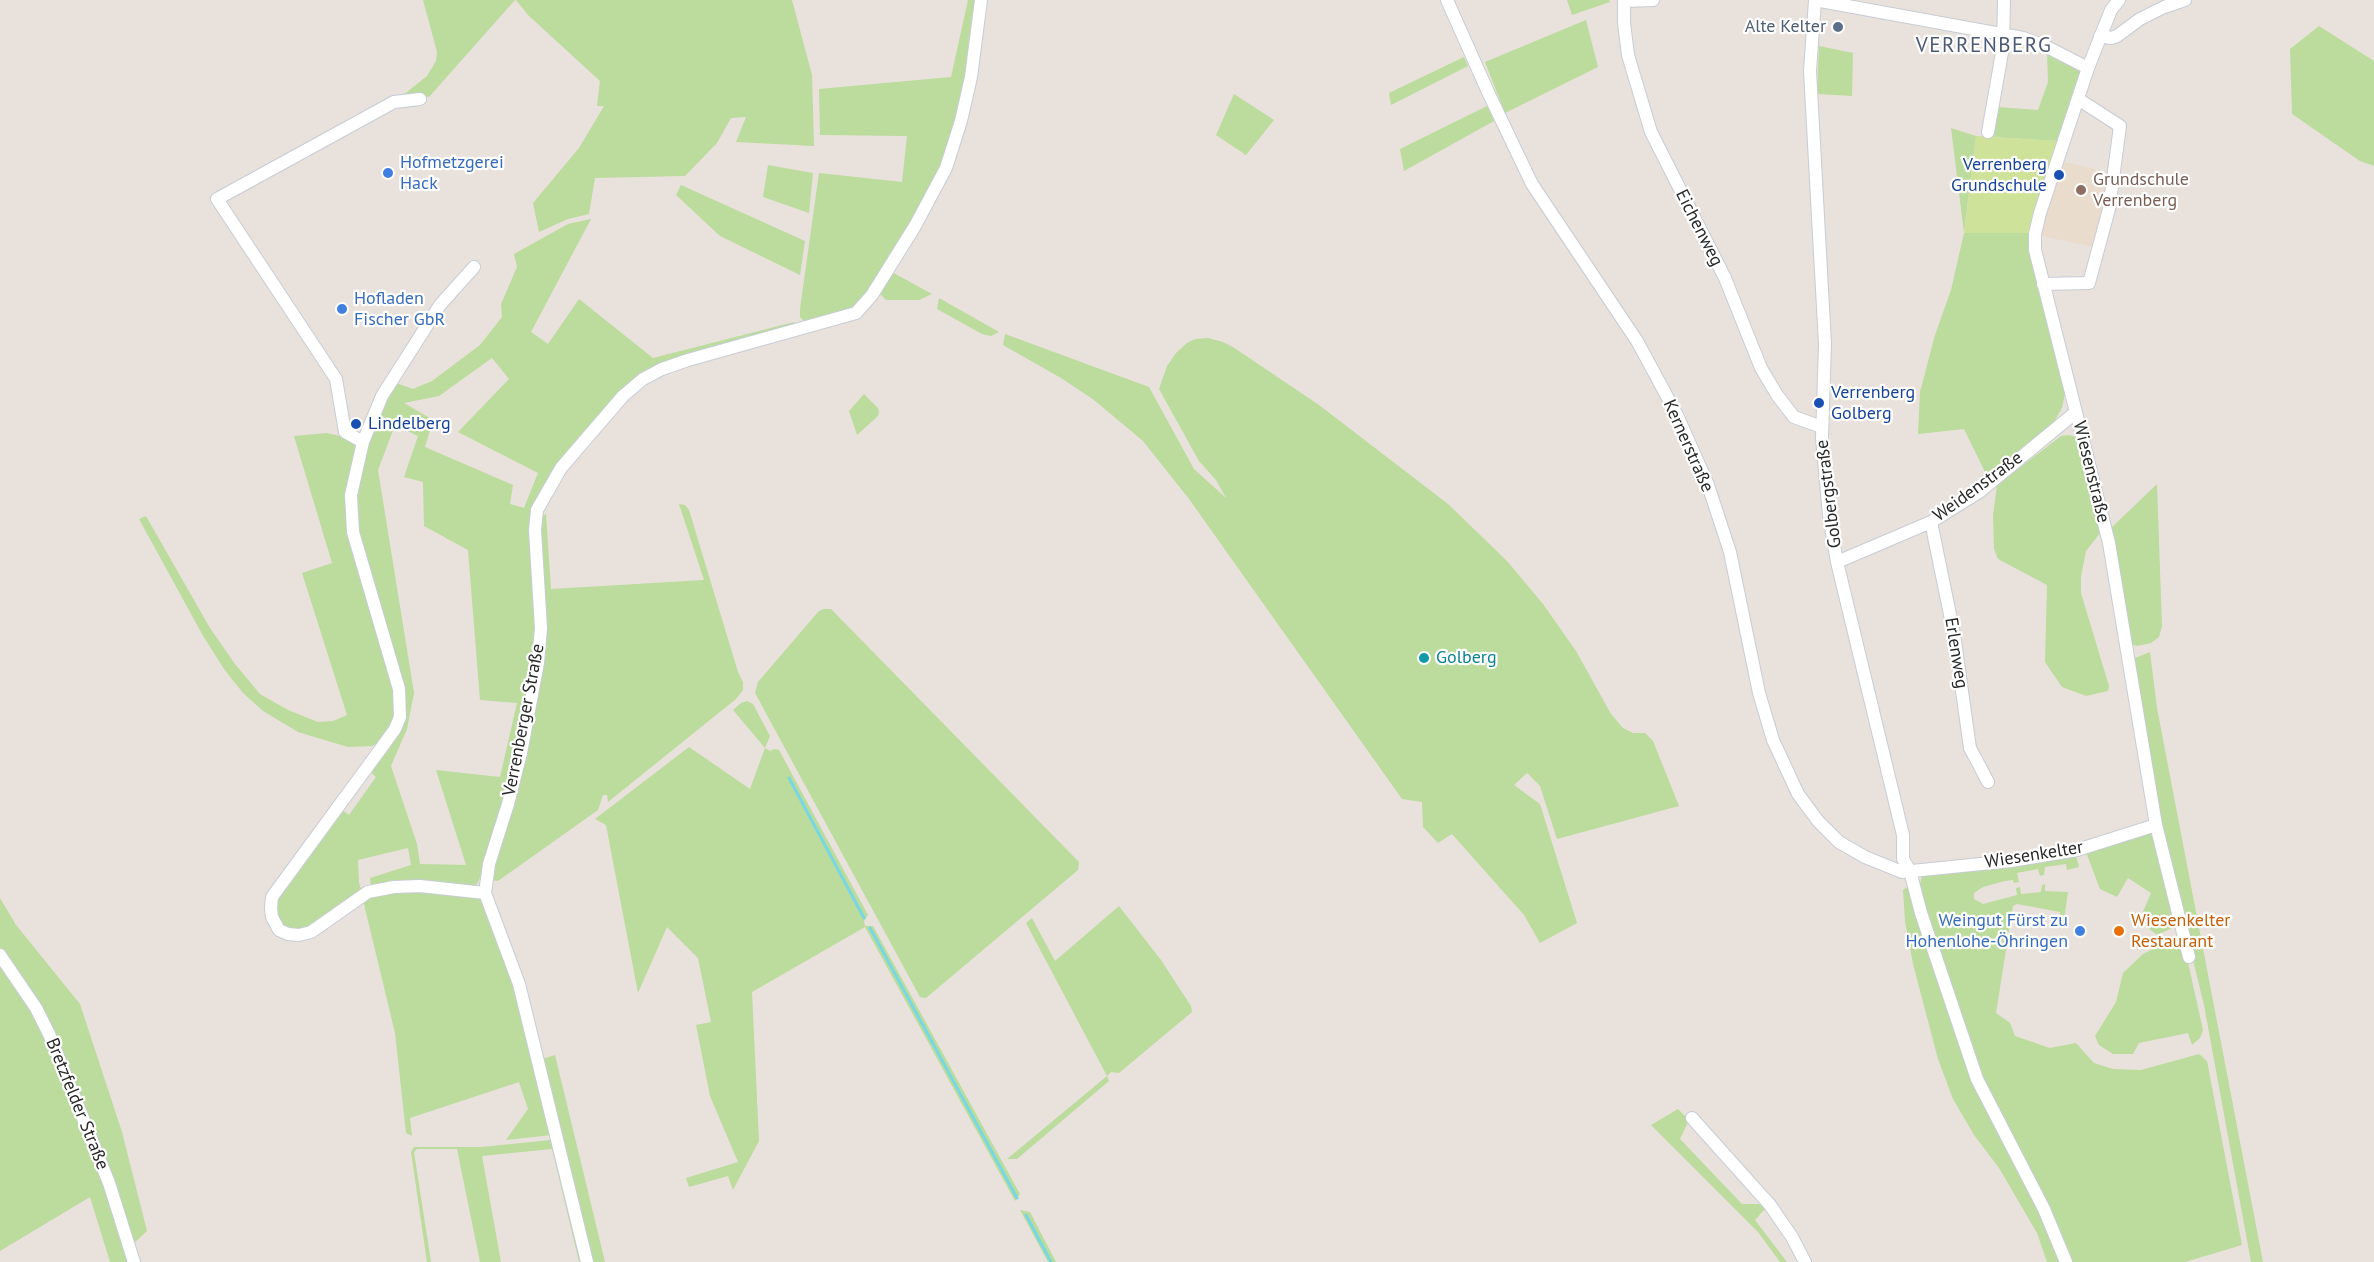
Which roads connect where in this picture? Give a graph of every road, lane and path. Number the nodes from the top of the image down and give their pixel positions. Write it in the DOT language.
graph roads {
  1 [pos="981,0"];
  2 [pos="1447,0"];
  3 [pos="1624,0"];
  4 [pos="1653,0"];
  5 [pos="1815,0"];
  6 [pos="2004,0"];
  7 [pos="2119,0"];
  8 [pos="2185,0"];
  9 [pos="2004,33"];
  10 [pos="2100,36"];
  11 [pos="2088,68"];
  12 [pos="420,99"];
  13 [pos="2078,99"];
  14 [pos="1988,132"];
  15 [pos="474,267"];
  16 [pos="2043,284"];
  17 [pos="2076,412"];
  18 [pos="1822,428"];
  19 [pos="363,442"];
  20 [pos="1931,522"];
  21 [pos="1837,562"];
  22 [pos="1988,782"];
  23 [pos="2156,825"];
  24 [pos="1910,871"];
  25 [pos="485,893"];
  26 [pos="0,955"];
  27 [pos="2189,957"];
  28 [pos="1692,1118"];
  29 [pos="134,1262"];
  30 [pos="587,1262"];
  31 [pos="1805,1262"];
  32 [pos="2066,1262"];
  1 -- 25 [label="street, Verrenberger Straße"];
  2 -- 24 [label="street, Kernerstraße"];
  3 -- 4 [label="street"];
  3 -- 18 [label="street, Eichenweg"];
  5 -- 9 [label="street"];
  5 -- 18 [label="street, Golbergstraße"];
  6 -- 9 [label="street"];
  7 -- 10 [label="street, Wiesenstraße"];
  8 -- 10 [label="street"];
  9 -- 11 [label="street"];
  9 -- 14 [label="street"];
  10 -- 11 [label="street, Wiesenstraße"];
  11 -- 13 [label="street, Wiesenstraße"];
  12 -- 19 [label="street"];
  13 -- 16 [label="street, Wiesenstraße"];
  13 -- 16 [label="street"];
  15 -- 19 [label="street"];
  16 -- 17 [label="street, Wiesenstraße"];
  17 -- 20 [label="street, Weidenstraße"];
  17 -- 23 [label="street, Wiesenstraße"];
  18 -- 21 [label="street, Golbergstraße"];
  19 -- 25 [label="street"];
  20 -- 21 [label="street, Weidenstraße"];
  20 -- 22 [label="street, Erlenweg"];
  21 -- 24 [label="street, Golbergstraße"];
  23 -- 24 [label="street, Wiesenkelter"];
  23 -- 27 [label="street, Wiesenstraße"];
  24 -- 32 [label="street, Golbergstraße"];
  25 -- 30 [label="street, Verrenberger Straße"];
  26 -- 29 [label="street, Bretzfelder Straße"];
  28 -- 31 [label="street"];
}
